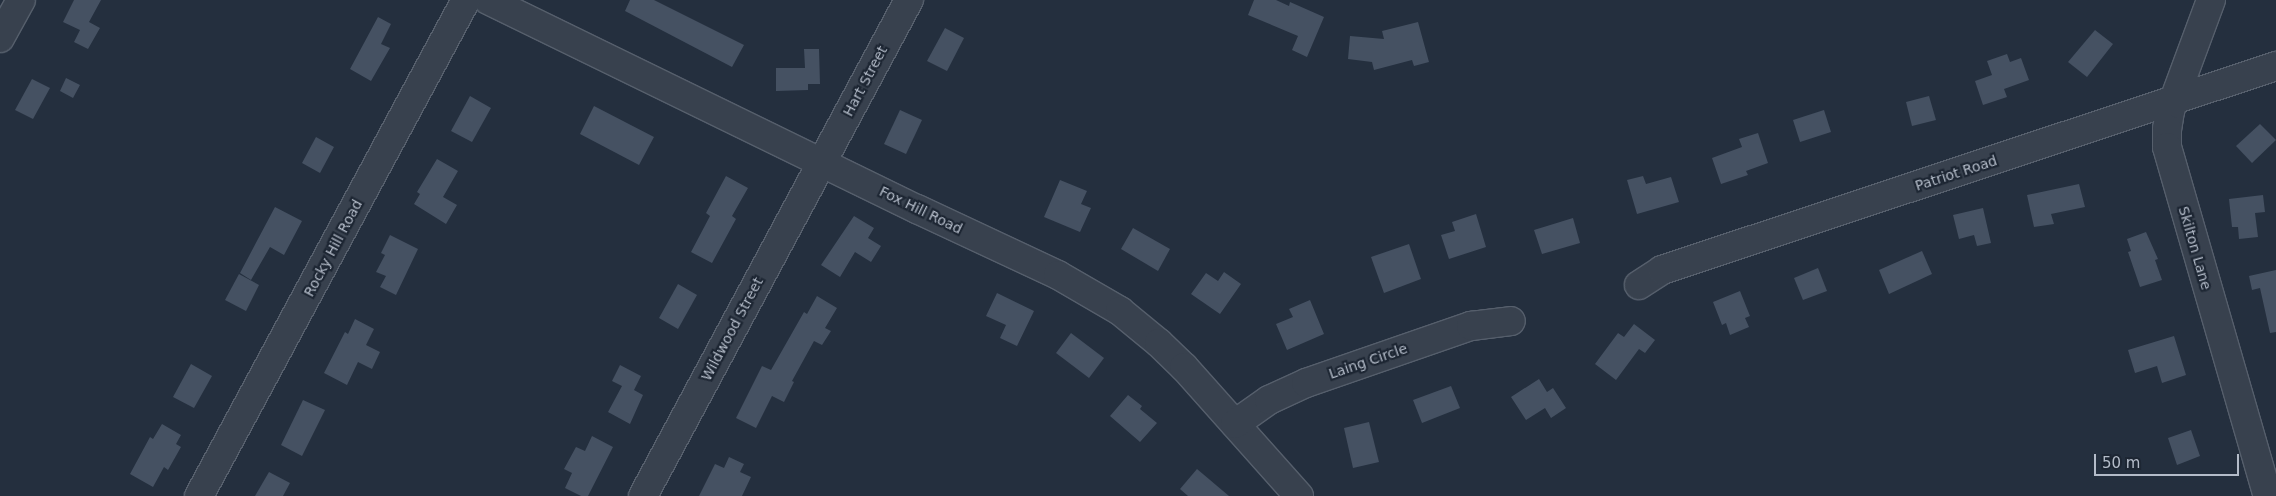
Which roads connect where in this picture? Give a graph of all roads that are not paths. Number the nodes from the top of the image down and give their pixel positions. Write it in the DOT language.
graph roads {
  1 [pos="21,0"];
  2 [pos="466,0"];
  3 [pos="488,0"];
  4 [pos="909,0"];
  5 [pos="2211,0"];
  6 [pos="0,38"];
  7 [pos="2276,66"];
  8 [pos="2173,101"];
  9 [pos="822,162"];
  10 [pos="1638,285"];
  11 [pos="1511,321"];
  12 [pos="1235,424"];
  13 [pos="199,496"];
  14 [pos="643,496"];
  15 [pos="1299,496"];
  16 [pos="2268,496"];
  1 -- 6 [label="street"];
  2 -- 13 [label="street, Rocky Hill Road"];
  3 -- 9 [label="street, Fox Hill Road"];
  4 -- 9 [label="street, Hart Street"];
  5 -- 8 [label="street, Skilton Lane"];
  7 -- 8 [label="street, Patriot Road"];
  8 -- 10 [label="street, Patriot Road"];
  8 -- 16 [label="street, Skilton Lane"];
  9 -- 12 [label="street, Fox Hill Road"];
  9 -- 14 [label="street, Wildwood Street"];
  11 -- 12 [label="street, Laing Circle"];
  12 -- 15 [label="street, Fox Hill Road"];
}
